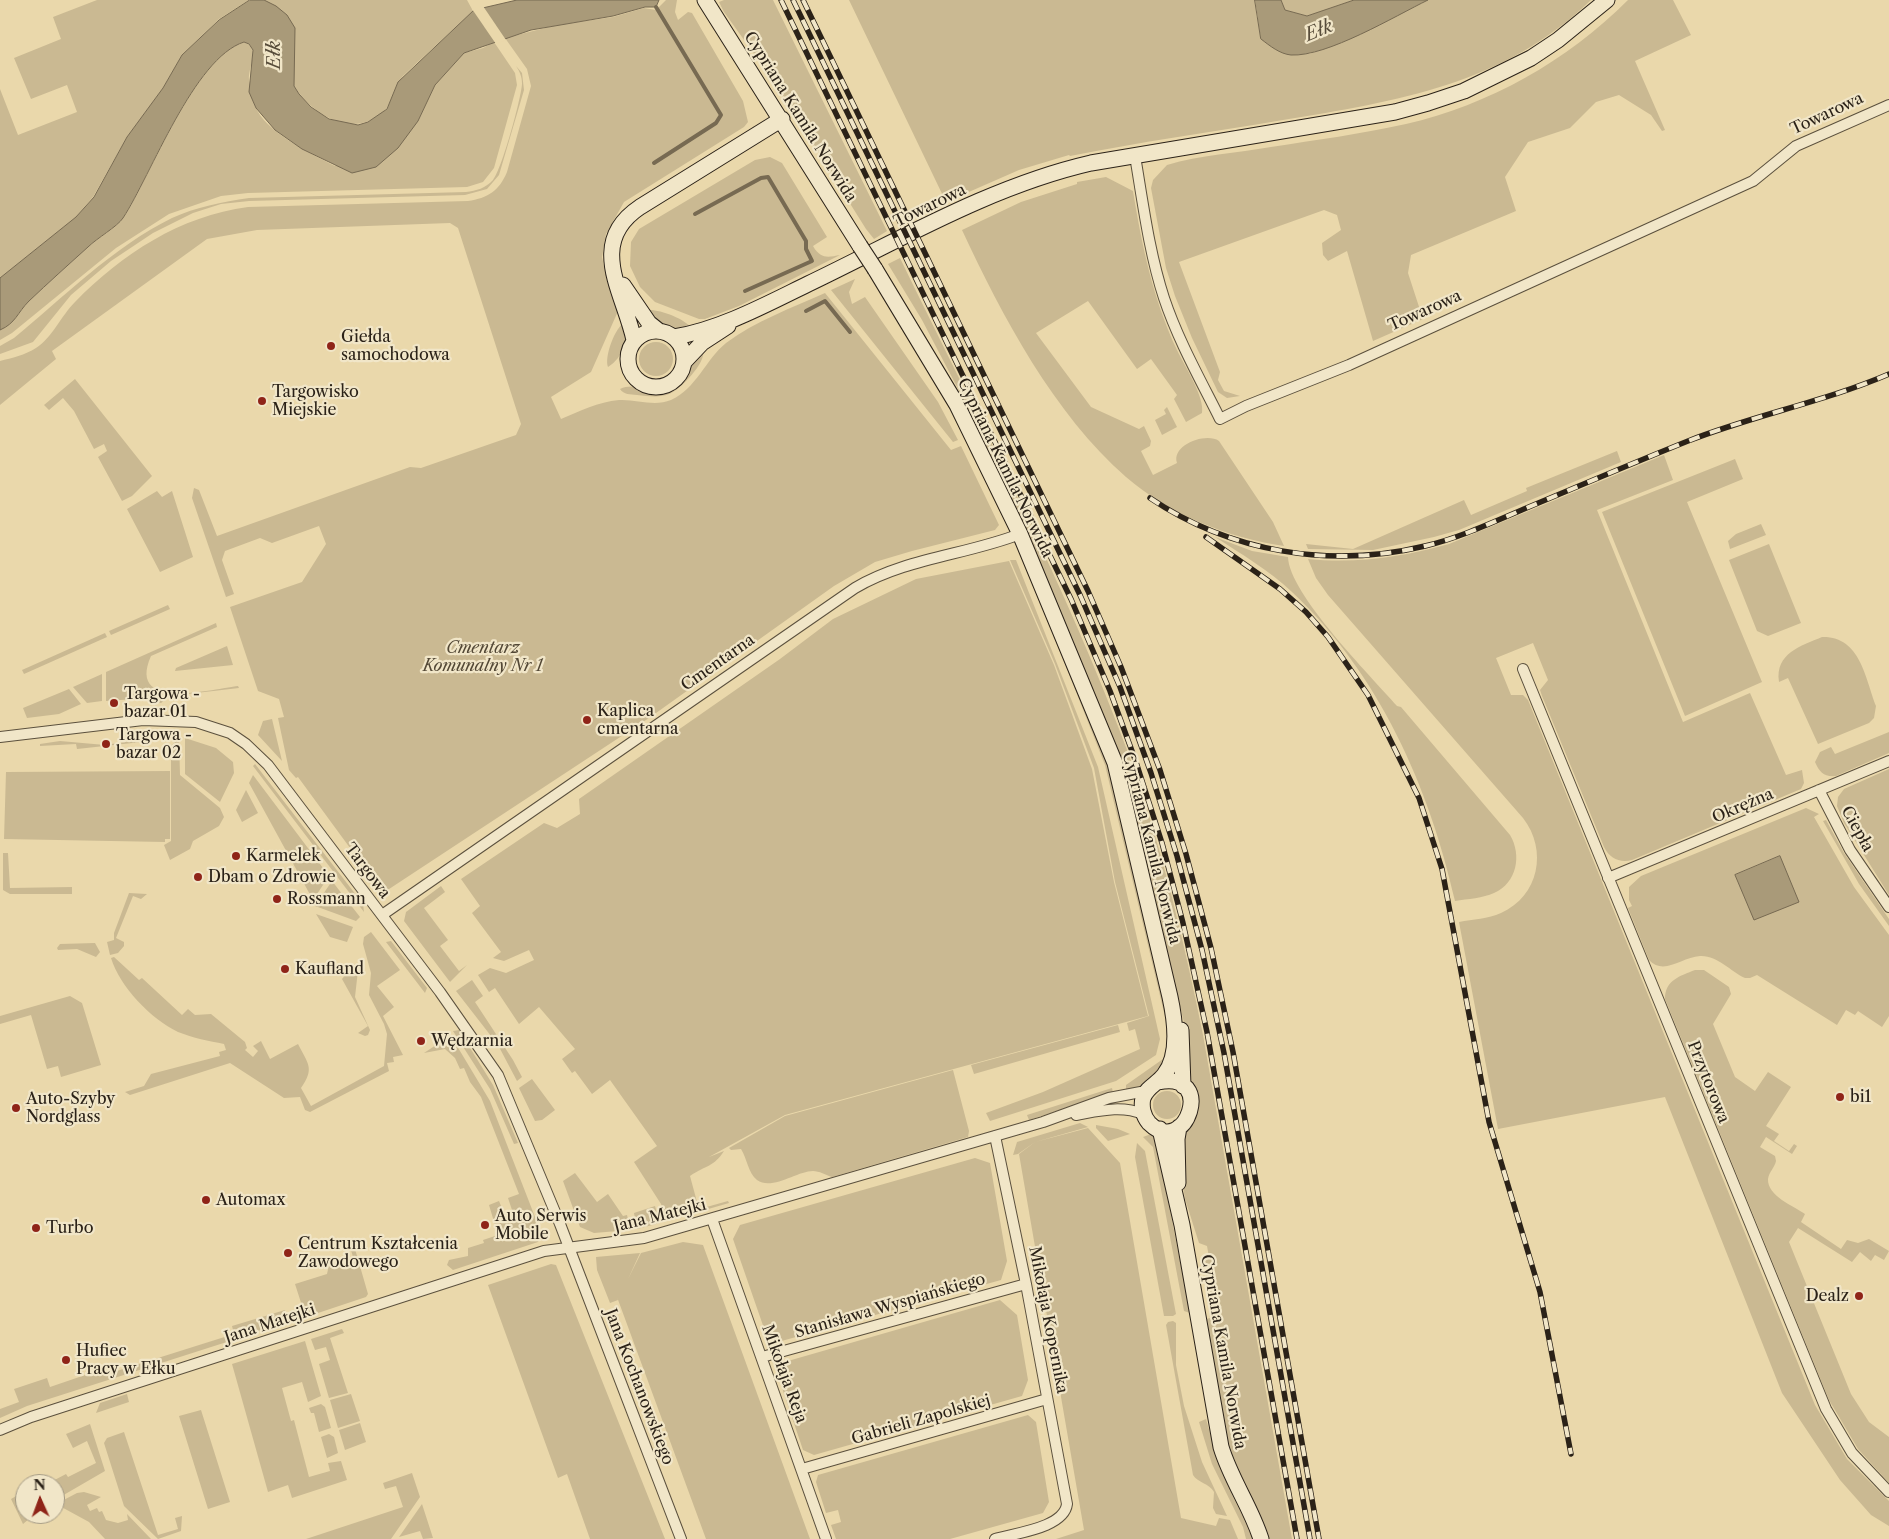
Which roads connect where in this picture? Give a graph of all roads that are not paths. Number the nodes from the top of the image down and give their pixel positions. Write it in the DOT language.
graph roads {
  1 [pos="1607,0"];
  2 [pos="706,1"];
  3 [pos="1889,105"];
  4 [pos="782,119"];
  5 [pos="1135,156"];
  6 [pos="611,261"];
  7 [pos="750,312"];
  8 [pos="658,331"];
  9 [pos="674,337"];
  10 [pos="634,340"];
  11 [pos="684,362"];
  12 [pos="1020,534"];
  13 [pos="1523,669"];
  14 [pos="0,737"];
  15 [pos="1889,761"];
  16 [pos="1819,790"];
  17 [pos="1608,878"];
  18 [pos="1889,907"];
  19 [pos="382,915"];
  20 [pos="1170,997"];
  21 [pos="1158,1082"];
  22 [pos="1183,1086"];
  23 [pos="1146,1091"];
  24 [pos="1143,1114"];
  25 [pos="1043,1122"];
  26 [pos="1179,1127"];
  27 [pos="1160,1129"];
  28 [pos="995,1136"];
  29 [pos="712,1219"];
  30 [pos="1182,1224"];
  31 [pos="568,1247"];
  32 [pos="1026,1284"];
  33 [pos="762,1358"];
  34 [pos="1047,1400"];
  35 [pos="0,1430"];
  36 [pos="802,1469"];
  37 [pos="1889,1492"];
  38 [pos="681,1539"];
  39 [pos="826,1539"];
  40 [pos="995,1539"];
  41 [pos="1261,1539"];
  1 -- 5 [label="street, Towarowa"];
  2 -- 4 [label="street, Cypriana Kamila Norwida"];
  3 -- 5 [label="street, Towarowa"];
  4 -- 6 [label="street"];
  4 -- 12 [label="street, Cypriana Kamila Norwida, bridge"];
  5 -- 7 [label="street, Towarowa"];
  6 -- 8 [label="street"];
  6 -- 10 [label="street"];
  7 -- 9 [label="street, Towarowa"];
  7 -- 11 [label="street, Towarowa"];
  8 -- 9 [label="street"];
  8 -- 10 [label="street"];
  9 -- 11 [label="street"];
  10 -- 11 [label="street"];
  12 -- 19 [label="street, Cmentarna"];
  12 -- 20 [label="street, Cypriana Kamila Norwida"];
  13 -- 17 [label="street, Przytorowa"];
  14 -- 19 [label="street, Targowa"];
  15 -- 16 [label="street, Okrężna"];
  16 -- 17 [label="street, Okrężna"];
  16 -- 18 [label="street, Ciepła"];
  17 -- 37 [label="street, Przytorowa"];
  19 -- 31 [label="street, Targowa"];
  20 -- 21 [label="street, Cypriana Kamila Norwida"];
  20 -- 22 [label="street, Cypriana Kamila Norwida"];
  21 -- 22 [label="street"];
  21 -- 23 [label="street"];
  22 -- 26 [label="street"];
  23 -- 24 [label="street"];
  23 -- 25 [label="street, Jana Matejki"];
  24 -- 25 [label="street, Jana Matejki"];
  24 -- 27 [label="street"];
  25 -- 28 [label="street, Jana Matejki"];
  26 -- 27 [label="street"];
  26 -- 30 [label="street, Cypriana Kamila Norwida"];
  27 -- 30 [label="street, Cypriana Kamila Norwida"];
  28 -- 29 [label="street, Jana Matejki"];
  28 -- 32 [label="street, Mikołaja Kopernika"];
  29 -- 31 [label="street, Jana Matejki"];
  29 -- 33 [label="street, Mikołaja Reja"];
  30 -- 41 [label="street, Cypriana Kamila Norwida"];
  31 -- 35 [label="street, Jana Matejki"];
  31 -- 38 [label="street, Jana Kochanowskiego"];
  32 -- 33 [label="street, Stanisława Wyspiańskiego"];
  32 -- 34 [label="street, Mikołaja Kopernika"];
  33 -- 36 [label="street, Mikołaja Reja"];
  34 -- 36 [label="street, Gabrieli Zapolskiej"];
  34 -- 40 [label="street, Mikołaja Kopernika"];
  36 -- 39 [label="street, Mikołaja Reja"];
}
